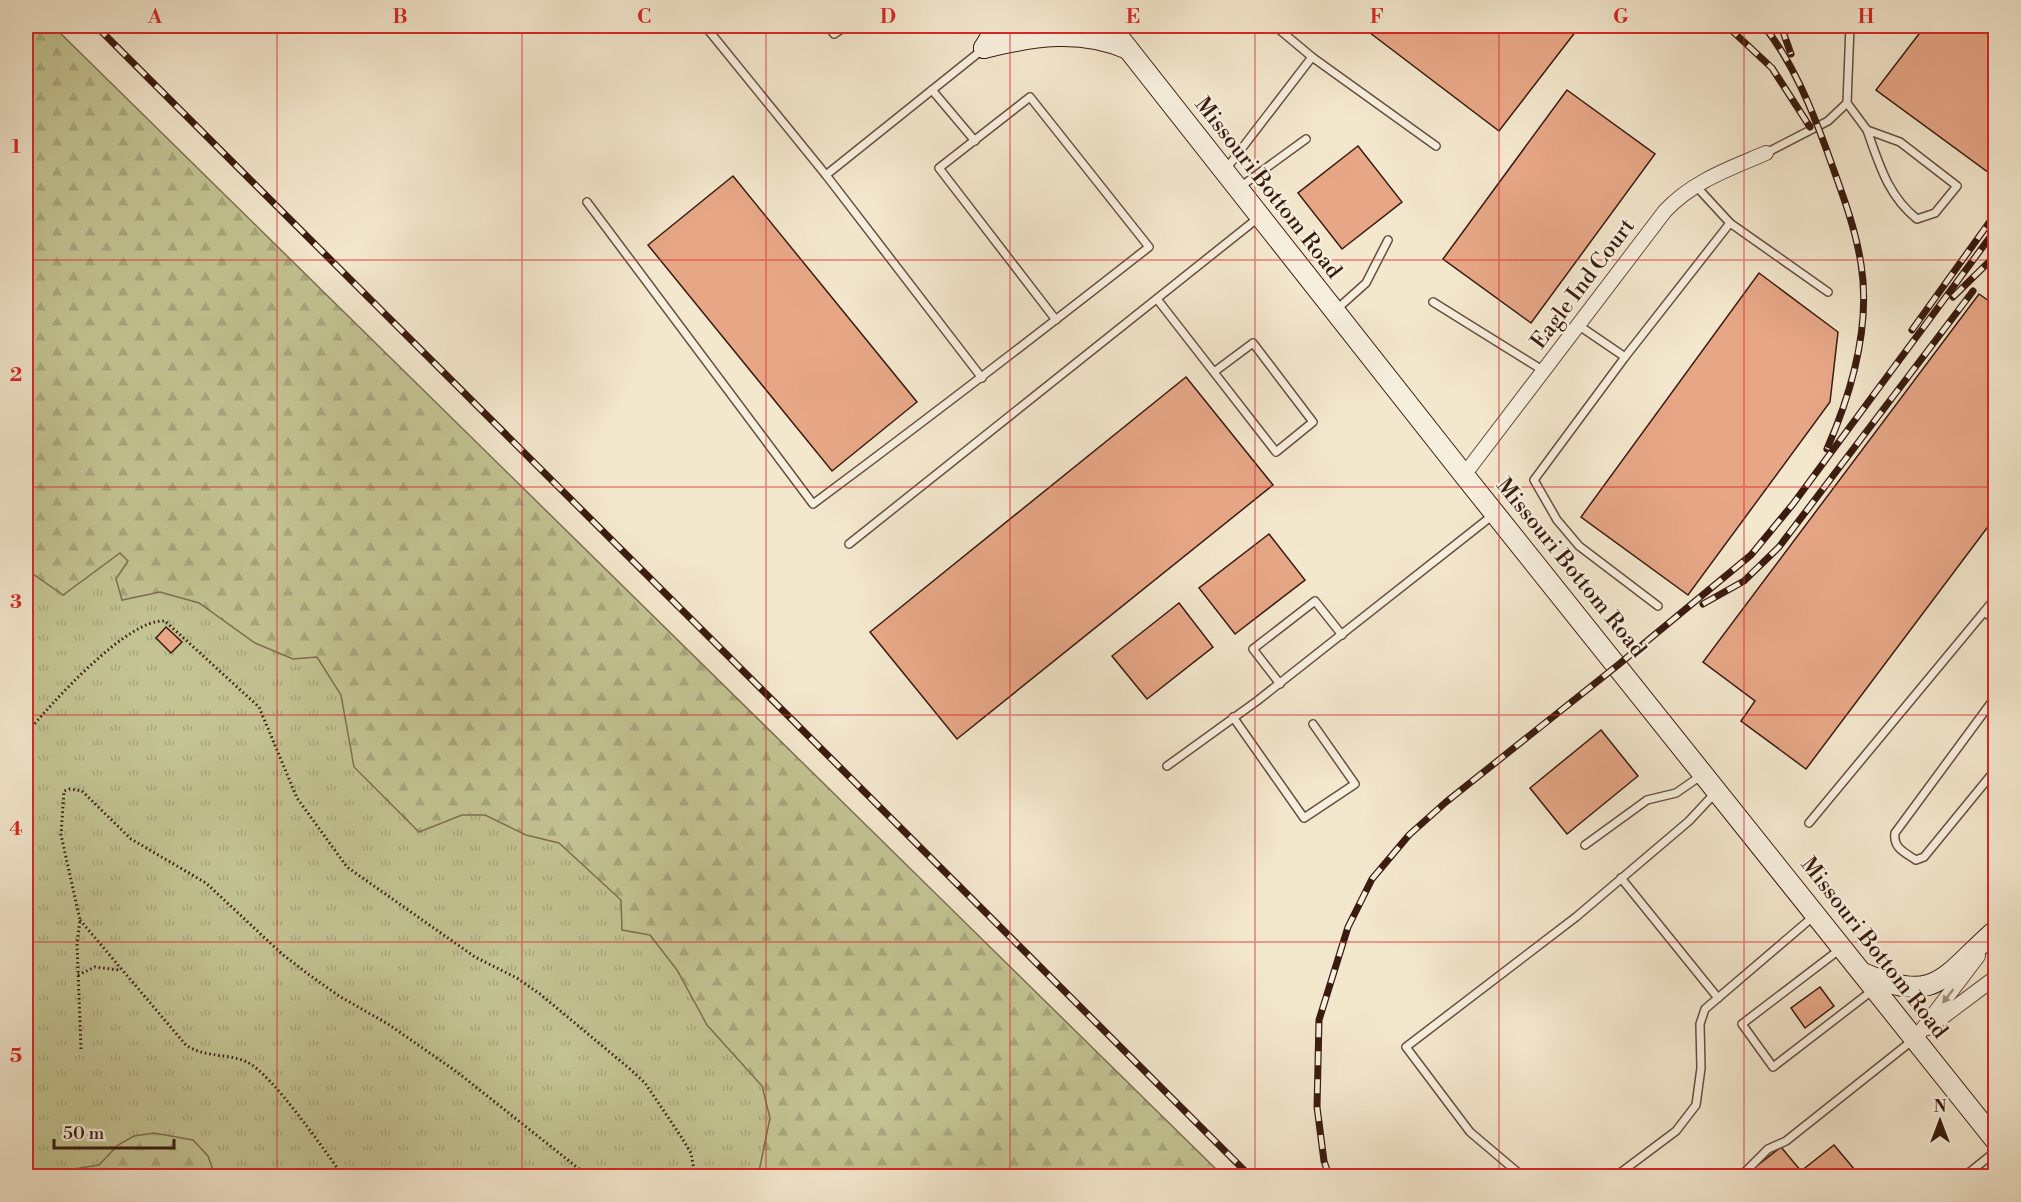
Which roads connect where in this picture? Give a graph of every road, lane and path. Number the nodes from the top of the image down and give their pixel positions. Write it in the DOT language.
graph roads {
  1 [pos="705,26"];
  2 [pos="828,26"];
  3 [pos="846,26"];
  4 [pos="996,26"];
  5 [pos="1011,26"];
  6 [pos="1110,26"];
  7 [pos="1275,26"];
  8 [pos="1848,26"];
  9 [pos="984,48"];
  10 [pos="1128,49"];
  11 [pos="1312,57"];
  12 [pos="932,90"];
  13 [pos="1847,103"];
  14 [pos="1867,130"];
  15 [pos="1306,139"];
  16 [pos="975,141"];
  17 [pos="1436,146"];
  18 [pos="1766,153"];
  19 [pos="1224,171"];
  20 [pos="826,175"];
  21 [pos="1695,185"];
  22 [pos="1238,188"];
  23 [pos="588,202"];
  24 [pos="1260,216"];
  25 [pos="1730,223"];
  26 [pos="1388,240"];
  27 [pos="1828,292"];
  28 [pos="1157,299"];
  29 [pos="1433,302"];
  30 [pos="1335,311"];
  31 [pos="1056,320"];
  32 [pos="1578,325"];
  33 [pos="1625,357"];
  34 [pos="1544,370"];
  35 [pos="1214,372"];
  36 [pos="982,378"];
  37 [pos="1464,476"];
  38 [pos="1495,513"];
  39 [pos="849,544"];
  40 [pos="1995,597"];
  41 [pos="1658,606"];
  42 [pos="1984,612"];
  43 [pos="1995,620"];
  44 [pos="1342,635"];
  45 [pos="1280,684"];
  46 [pos="1995,696"];
  47 [pos="1233,717"];
  48 [pos="1313,724"];
  49 [pos="26,734"];
  50 [pos="1167,766"];
  51 [pos="1995,769"];
  52 [pos="1704,774"];
  53 [pos="1717,790"];
  54 [pos="1809,823"];
  55 [pos="1585,845"];
  56 [pos="1621,878"];
  57 [pos="1816,914"];
  58 [pos="80,920"];
  59 [pos="1995,932"];
  60 [pos="1842,947"];
  61 [pos="120,970"];
  62 [pos="1862,972"];
  63 [pos="78,975"];
  64 [pos="1995,977"];
  65 [pos="1875,988"];
  66 [pos="1718,998"];
  67 [pos="1915,1039"];
  68 [pos="81,1049"];
  69 [pos="1995,1141"];
  70 [pos="1995,1151"];
  71 [pos="343,1176"];
  72 [pos="588,1176"];
  73 [pos="695,1176"];
  74 [pos="1522,1176"];
  75 [pos="1616,1176"];
  76 [pos="1740,1176"];
  77 [pos="1965,1176"];
  1 -- 20 [label="lane"];
  2 -- 3 [label="lane"];
  4 -- 9 [label="street"];
  5 -- 9 [label="lane"];
  6 -- 10 [label="street, Missouri Bottom Road"];
  7 -- 11 [label="lane"];
  8 -- 13 [label="lane"];
  9 -- 10 [label="street"];
  9 -- 12 [label="lane"];
  10 -- 19 [label="street, Missouri Bottom Road"];
  11 -- 17 [label="lane"];
  11 -- 19 [label="lane"];
  12 -- 16 [label="lane"];
  12 -- 20 [label="lane"];
  13 -- 14 [label="lane"];
  13 -- 18 [label="lane"];
  14 -- 14 [label="lane"];
  15 -- 22 [label="lane"];
  16 -- 31 [label="lane"];
  16 -- 31 [label="lane"];
  18 -- 21 [label="street, Eagle Ind Court"];
  19 -- 22 [label="street, Missouri Bottom Road"];
  20 -- 36 [label="lane"];
  21 -- 25 [label="lane"];
  21 -- 32 [label="street, Eagle Ind Court"];
  22 -- 24 [label="street, Missouri Bottom Road"];
  23 -- 36 [label="lane"];
  24 -- 28 [label="lane"];
  24 -- 30 [label="street, Missouri Bottom Road"];
  25 -- 27 [label="lane"];
  25 -- 33 [label="lane"];
  26 -- 30 [label="lane"];
  28 -- 35 [label="lane"];
  28 -- 39 [label="lane"];
  29 -- 34 [label="lane"];
  30 -- 37 [label="street, Missouri Bottom Road"];
  31 -- 36 [label="lane"];
  32 -- 33 [label="lane"];
  32 -- 34 [label="street, Eagle Ind Court"];
  33 -- 41 [label="lane"];
  34 -- 37 [label="street, Eagle Ind Court"];
  35 -- 35 [label="lane"];
  37 -- 38 [label="street, Missouri Bottom Road"];
  38 -- 44 [label="lane"];
  38 -- 52 [label="street, Missouri Bottom Road"];
  40 -- 42 [label="lane"];
  42 -- 43 [label="lane"];
  42 -- 54 [label="lane"];
  44 -- 45 [label="lane"];
  44 -- 45 [label="lane"];
  45 -- 47 [label="lane"];
  46 -- 51 [label="lane"];
  47 -- 48 [label="lane"];
  47 -- 50 [label="lane"];
  49 -- 73 [label="path"];
  52 -- 53 [label="street, Missouri Bottom Road"];
  52 -- 55 [label="lane"];
  53 -- 56 [label="lane"];
  53 -- 57 [label="street, Missouri Bottom Road"];
  56 -- 66 [label="lane"];
  56 -- 74 [label="lane"];
  57 -- 60 [label="street, Missouri Bottom Road"];
  57 -- 66 [label="lane"];
  58 -- 61 [label="path"];
  58 -- 63 [label="path"];
  58 -- 72 [label="path"];
  59 -- 62 [label="street"];
  59 -- 67 [label="street, one-way"];
  60 -- 62 [label="street, Missouri Bottom Road"];
  60 -- 65 [label="lane"];
  61 -- 63 [label="path"];
  61 -- 71 [label="path"];
  62 -- 65 [label="street, Missouri Bottom Road"];
  63 -- 68 [label="path"];
  64 -- 67 [label="street"];
  65 -- 67 [label="street, Missouri Bottom Road"];
  66 -- 75 [label="lane"];
  67 -- 69 [label="street, Missouri Bottom Road"];
  67 -- 76 [label="lane"];
  70 -- 77 [label="lane"];
}
